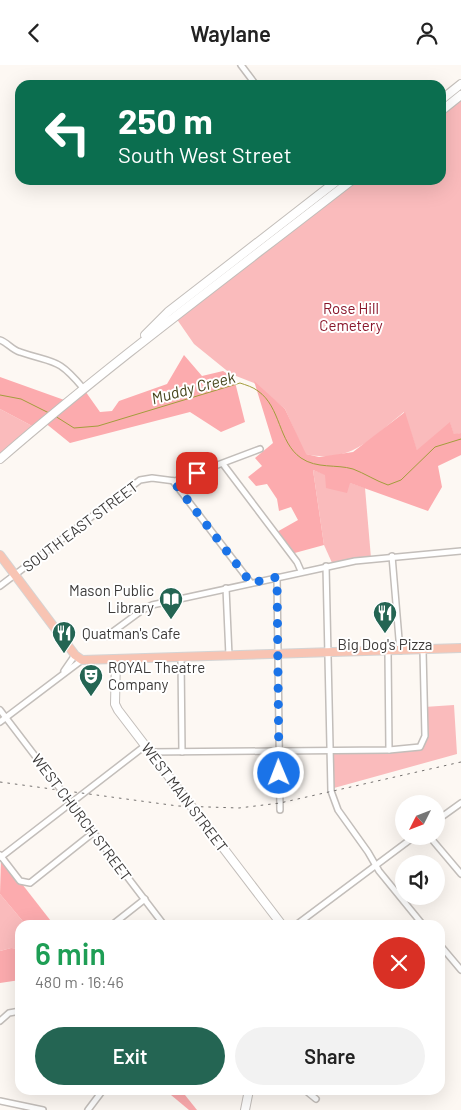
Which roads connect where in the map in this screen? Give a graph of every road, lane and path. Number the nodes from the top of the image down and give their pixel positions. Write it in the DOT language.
graph roads {
  1 [pos="240,65"];
  2 [pos="252,80"];
  3 [pos="461,85"];
  4 [pos="461,95"];
  5 [pos="446,96"];
  6 [pos="446,107"];
  7 [pos="330,185"];
  8 [pos="338,185"];
  9 [pos="345,185"];
  10 [pos="340,189"];
  11 [pos="0,340"];
  12 [pos="137,344"];
  13 [pos="82,388"];
  14 [pos="260,449"];
  15 [pos="0,459"];
  16 [pos="223,463"];
  17 [pos="173,481"];
  18 [pos="461,551"];
  19 [pos="0,555"];
  20 [pos="392,556"];
  21 [pos="326,566"];
  22 [pos="301,571"];
  23 [pos="15,575"];
  24 [pos="277,577"];
  25 [pos="251,583"];
  26 [pos="0,587"];
  27 [pos="226,589"];
  28 [pos="107,636"];
  29 [pos="461,649"];
  30 [pos="423,650"];
  31 [pos="400,651"];
  32 [pos="388,652"];
  33 [pos="328,654"];
  34 [pos="75,655"];
  35 [pos="279,655"];
  36 [pos="181,657"];
  37 [pos="228,657"];
  38 [pos="82,659"];
  39 [pos="116,659"];
  40 [pos="62,673"];
  41 [pos="0,710"];
  42 [pos="6,717"];
  43 [pos="0,722"];
  44 [pos="148,749"];
  45 [pos="329,750"];
  46 [pos="389,750"];
  47 [pos="279,751"];
  48 [pos="182,752"];
  49 [pos="72,803"];
  50 [pos="461,803"];
  51 [pos="280,810"];
  52 [pos="445,815"];
  53 [pos="94,832"];
  54 [pos="403,845"];
  55 [pos="437,845"];
  56 [pos="1,856"];
  57 [pos="376,865"];
  58 [pos="461,874"];
  59 [pos="145,899"];
  60 [pos="118,920"];
  61 [pos="160,920"];
  62 [pos="278,920"];
  63 [pos="303,920"];
  64 [pos="419,920"];
  65 [pos="445,951"];
  66 [pos="461,970"];
  67 [pos="15,1012"];
  68 [pos="0,1021"];
  69 [pos="99,1095"];
  70 [pos="248,1095"];
  71 [pos="311,1095"];
  72 [pos="316,1099"];
  73 [pos="0,1101"];
  74 [pos="43,1110"];
  75 [pos="88,1110"];
  76 [pos="245,1110"];
  1 -- 2 [label="street"];
  3 -- 5 [label="main road"];
  4 -- 6 [label="main road"];
  7 -- 12 [label="main road"];
  8 -- 10 [label="street"];
  9 -- 10 [label="main road"];
  10 -- 12 [label="main road"];
  11 -- 13 [label="street"];
  12 -- 13 [label="main road"];
  13 -- 15 [label="main road"];
  14 -- 16 [label="street, SOUTH EAST STREET"];
  16 -- 17 [label="street, SOUTH EAST STREET"];
  16 -- 22 [label="street"];
  17 -- 23 [label="street, SOUTH EAST STREET"];
  17 -- 25 [label="street"];
  18 -- 20 [label="street"];
  19 -- 23 [label="main road"];
  20 -- 21 [label="street"];
  20 -- 31 [label="street"];
  21 -- 22 [label="street"];
  21 -- 33 [label="street"];
  22 -- 24 [label="street"];
  23 -- 26 [label="street, SOUTH EAST STREET"];
  23 -- 34 [label="main road"];
  24 -- 25 [label="street"];
  24 -- 35 [label="street"];
  25 -- 27 [label="street"];
  27 -- 28 [label="street"];
  27 -- 37 [label="street"];
  29 -- 30 [label="main road"];
  30 -- 31 [label="main road"];
  30 -- 46 [label="street"];
  31 -- 32 [label="main road"];
  32 -- 33 [label="main road"];
  32 -- 46 [label="street"];
  33 -- 35 [label="main road"];
  33 -- 45 [label="street"];
  34 -- 38 [label="main road"];
  34 -- 40 [label="street"];
  35 -- 37 [label="main road"];
  35 -- 47 [label="street"];
  36 -- 37 [label="main road"];
  36 -- 39 [label="main road"];
  36 -- 48 [label="street"];
  38 -- 39 [label="main road"];
  38 -- 40 [label="street"];
  39 -- 44 [label="main road, WEST MAIN STREET"];
  40 -- 42 [label="street"];
  41 -- 42 [label="street, WEST CHURCH STREET"];
  42 -- 43 [label="street"];
  42 -- 49 [label="street, WEST CHURCH STREET"];
  44 -- 48 [label="street"];
  44 -- 49 [label="street"];
  44 -- 62 [label="main road, WEST MAIN STREET"];
  45 -- 46 [label="street"];
  45 -- 47 [label="street"];
  45 -- 57 [label="street"];
  47 -- 48 [label="street"];
  47 -- 51 [label="street"];
  49 -- 53 [label="street, WEST CHURCH STREET"];
  49 -- 56 [label="street"];
  50 -- 52 [label="street"];
  53 -- 56 [label="street"];
  53 -- 59 [label="street, WEST CHURCH STREET"];
  54 -- 57 [label="street"];
  55 -- 58 [label="street"];
  57 -- 63 [label="street"];
  57 -- 64 [label="street"];
  59 -- 60 [label="street"];
  59 -- 61 [label="street, WEST CHURCH STREET"];
  65 -- 66 [label="street"];
  67 -- 68 [label="street"];
  69 -- 75 [label="street"];
  70 -- 76 [label="main road"];
  71 -- 72 [label="street"];
  73 -- 74 [label="street"];
}
